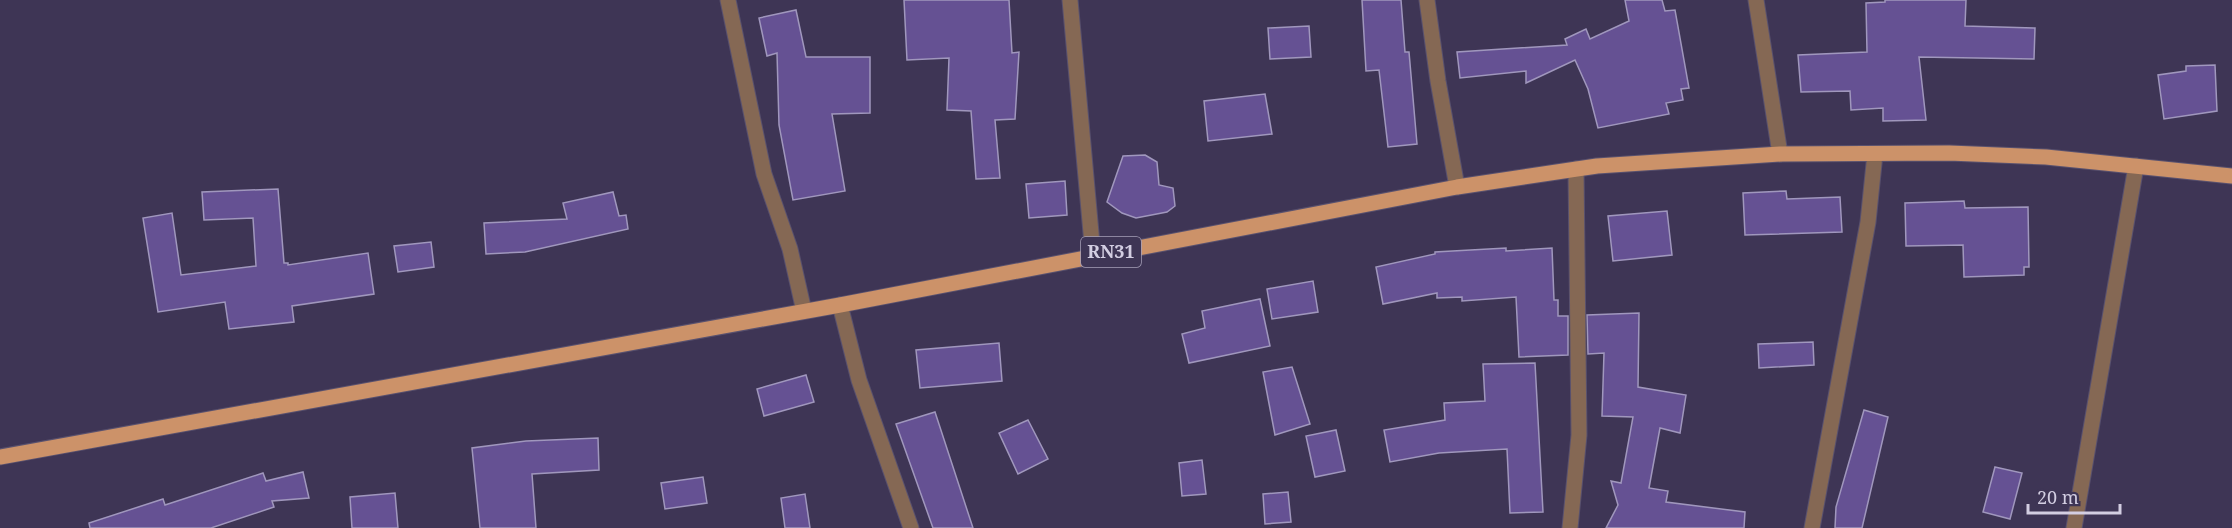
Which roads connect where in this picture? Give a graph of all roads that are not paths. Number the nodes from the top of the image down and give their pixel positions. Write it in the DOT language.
graph roads {
  1 [pos="728,0"];
  2 [pos="1070,0"];
  3 [pos="1427,0"];
  4 [pos="1756,0"];
  5 [pos="1780,154"];
  6 [pos="1875,154"];
  7 [pos="2136,166"];
  8 [pos="1576,169"];
  9 [pos="2232,176"];
  10 [pos="1456,187"];
  11 [pos="1093,255"];
  12 [pos="840,305"];
  13 [pos="804,311"];
  14 [pos="0,457"];
  15 [pos="911,528"];
  16 [pos="1570,528"];
  17 [pos="1812,528"];
  18 [pos="2074,528"];
  1 -- 13 [label="street"];
  2 -- 11 [label="street"];
  3 -- 10 [label="street"];
  4 -- 5 [label="street"];
  5 -- 6 [label="main road, RN31"];
  5 -- 8 [label="main road, RN31"];
  6 -- 7 [label="main road, RN31"];
  6 -- 17 [label="street"];
  7 -- 9 [label="main road, RN31"];
  7 -- 18 [label="street"];
  8 -- 10 [label="main road, RN31"];
  8 -- 16 [label="street"];
  10 -- 11 [label="main road, RN31"];
  11 -- 12 [label="main road, RN31"];
  12 -- 13 [label="main road, RN31"];
  12 -- 15 [label="street"];
  13 -- 14 [label="main road, RN31"];
}
